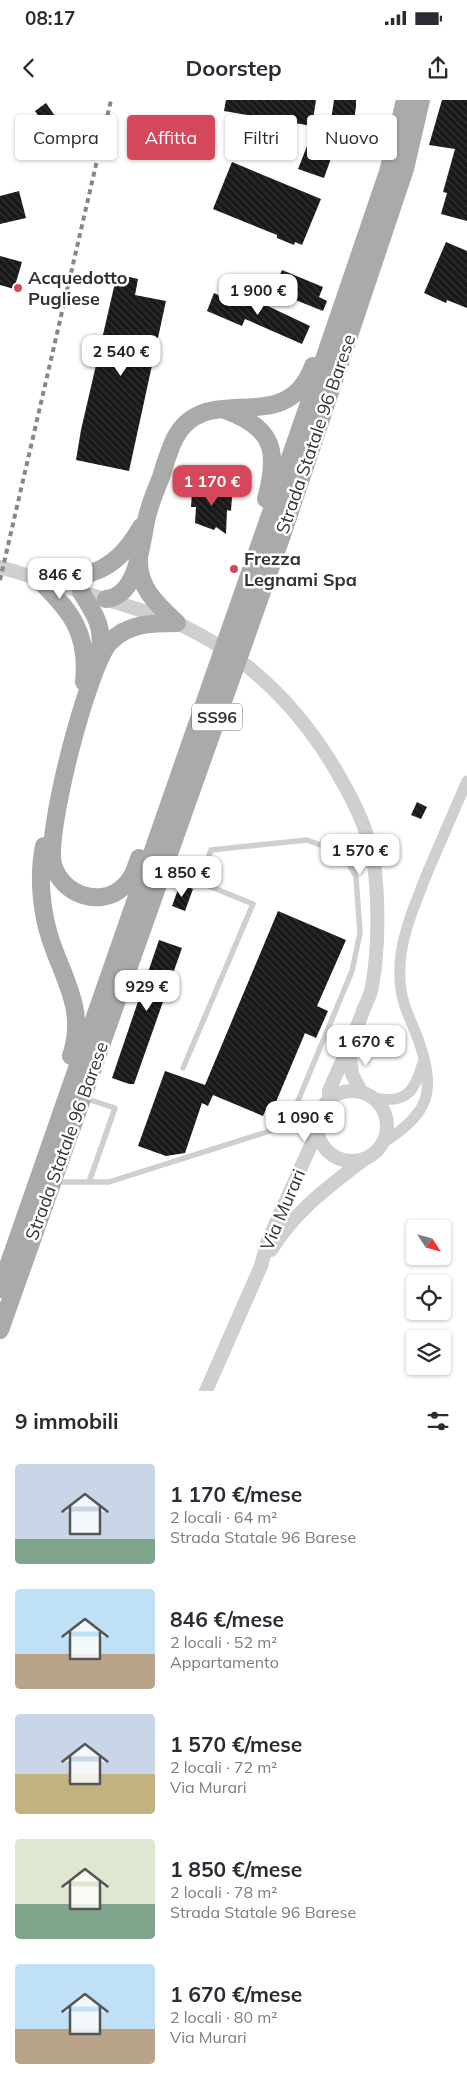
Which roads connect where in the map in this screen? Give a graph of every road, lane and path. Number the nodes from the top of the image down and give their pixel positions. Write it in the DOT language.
graph roads {
  1 [pos="405,100"];
  2 [pos="421,100"];
  3 [pos="364,241"];
  4 [pos="222,409"];
  5 [pos="147,516"];
  6 [pos="139,559"];
  7 [pos="0,567"];
  8 [pos="40,579"];
  9 [pos="81,592"];
  10 [pos="106,600"];
  11 [pos="180,625"];
  12 [pos="230,632"];
  13 [pos="99,658"];
  14 [pos="82,703"];
  15 [pos="188,749"];
  16 [pos="467,780"];
  17 [pos="57,807"];
  18 [pos="167,858"];
  19 [pos="205,866"];
  20 [pos="349,1049"];
  21 [pos="424,1059"];
  22 [pos="183,1068"];
  23 [pos="360,1092"];
  24 [pos="82,1098"];
  25 [pos="374,1098"];
  26 [pos="329,1099"];
  27 [pos="290,1120"];
  28 [pos="317,1122"];
  29 [pos="383,1143"];
  30 [pos="46,1156"];
  31 [pos="363,1160"];
  32 [pos="52,1182"];
  33 [pos="89,1182"];
  34 [pos="261,1266"];
  35 [pos="0,1289"];
  36 [pos="0,1330"];
  37 [pos="206,1391"];
  1 -- 3 [label="main road, Strada Statale 96 Barese / SS96"];
  2 -- 18 [label="main road, Strada Statale 96 Barese / SS96"];
  3 -- 4 [label="main road"];
  3 -- 12 [label="main road, Strada Statale 96 Barese / SS96"];
  4 -- 5 [label="main road"];
  4 -- 12 [label="main road"];
  5 -- 6 [label="main road"];
  5 -- 8 [label="main road"];
  6 -- 10 [label="main road"];
  6 -- 11 [label="main road"];
  7 -- 8 [label="street"];
  8 -- 9 [label="street"];
  8 -- 14 [label="main road"];
  9 -- 10 [label="street"];
  9 -- 13 [label="main road"];
  10 -- 11 [label="street"];
  11 -- 13 [label="main road"];
  11 -- 20 [label="street"];
  12 -- 15 [label="main road, Strada Statale 96 Barese / SS96"];
  13 -- 14 [label="main road"];
  14 -- 17 [label="main road"];
  15 -- 17 [label="main road"];
  15 -- 30 [label="main road, Strada Statale 96 Barese / SS96"];
  16 -- 21 [label="street"];
  17 -- 30 [label="main road"];
  18 -- 19 [label="lane"];
  18 -- 24 [label="main road, Strada Statale 96 Barese / SS96"];
  19 -- 22 [label="lane"];
  19 -- 27 [label="lane"];
  20 -- 23 [label="street"];
  20 -- 26 [label="street"];
  21 -- 25 [label="street"];
  21 -- 29 [label="street"];
  23 -- 25 [label="street"];
  23 -- 26 [label="street"];
  24 -- 32 [label="main road, Strada Statale 96 Barese / SS96"];
  24 -- 33 [label="lane"];
  25 -- 29 [label="street"];
  26 -- 28 [label="street"];
  27 -- 28 [label="lane"];
  27 -- 33 [label="lane"];
  28 -- 31 [label="street"];
  28 -- 34 [label="street, Via Murari"];
  29 -- 31 [label="street"];
  30 -- 35 [label="main road, Strada Statale 96 Barese / SS96"];
  31 -- 34 [label="street, Via Murari"];
  32 -- 33 [label="lane"];
  32 -- 36 [label="main road, Strada Statale 96 Barese / SS96"];
  34 -- 37 [label="street, Via Murari"];
}
